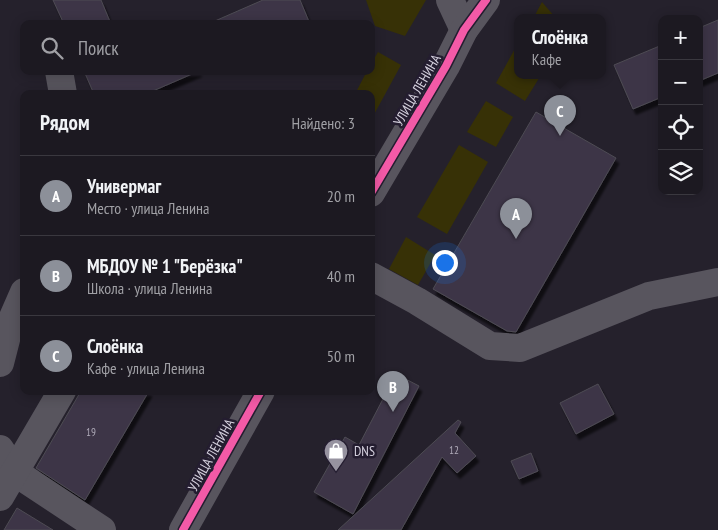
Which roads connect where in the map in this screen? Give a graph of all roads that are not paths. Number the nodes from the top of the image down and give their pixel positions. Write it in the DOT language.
graph roads {
  1 [pos="450,0"];
  2 [pos="468,0"];
  3 [pos="486,0"];
  4 [pos="464,30"];
  5 [pos="60,75"];
  6 [pos="62,90"];
  7 [pos="375,186"];
  8 [pos="375,278"];
  9 [pos="718,282"];
  10 [pos="20,301"];
  11 [pos="0,363"];
  12 [pos="60,395"];
  13 [pos="259,395"];
  14 [pos="0,449"];
  15 [pos="16,473"];
  16 [pos="0,497"];
  17 [pos="102,530"];
  18 [pos="183,530"];
  1 -- 4 [label="street"];
  2 -- 4 [label="street, УЛИЦА ЛЕНИНА"];
  3 -- 4 [label="street, УЛИЦА ЛЕНИНА"];
  4 -- 7 [label="street, УЛИЦА ЛЕНИНА"];
  5 -- 6 [label="street"];
  8 -- 9 [label="street"];
  10 -- 11 [label="street"];
  12 -- 15 [label="street"];
  13 -- 18 [label="street, УЛИЦА ЛЕНИНА"];
  14 -- 15 [label="street"];
  15 -- 16 [label="street"];
  15 -- 17 [label="street"];
}
